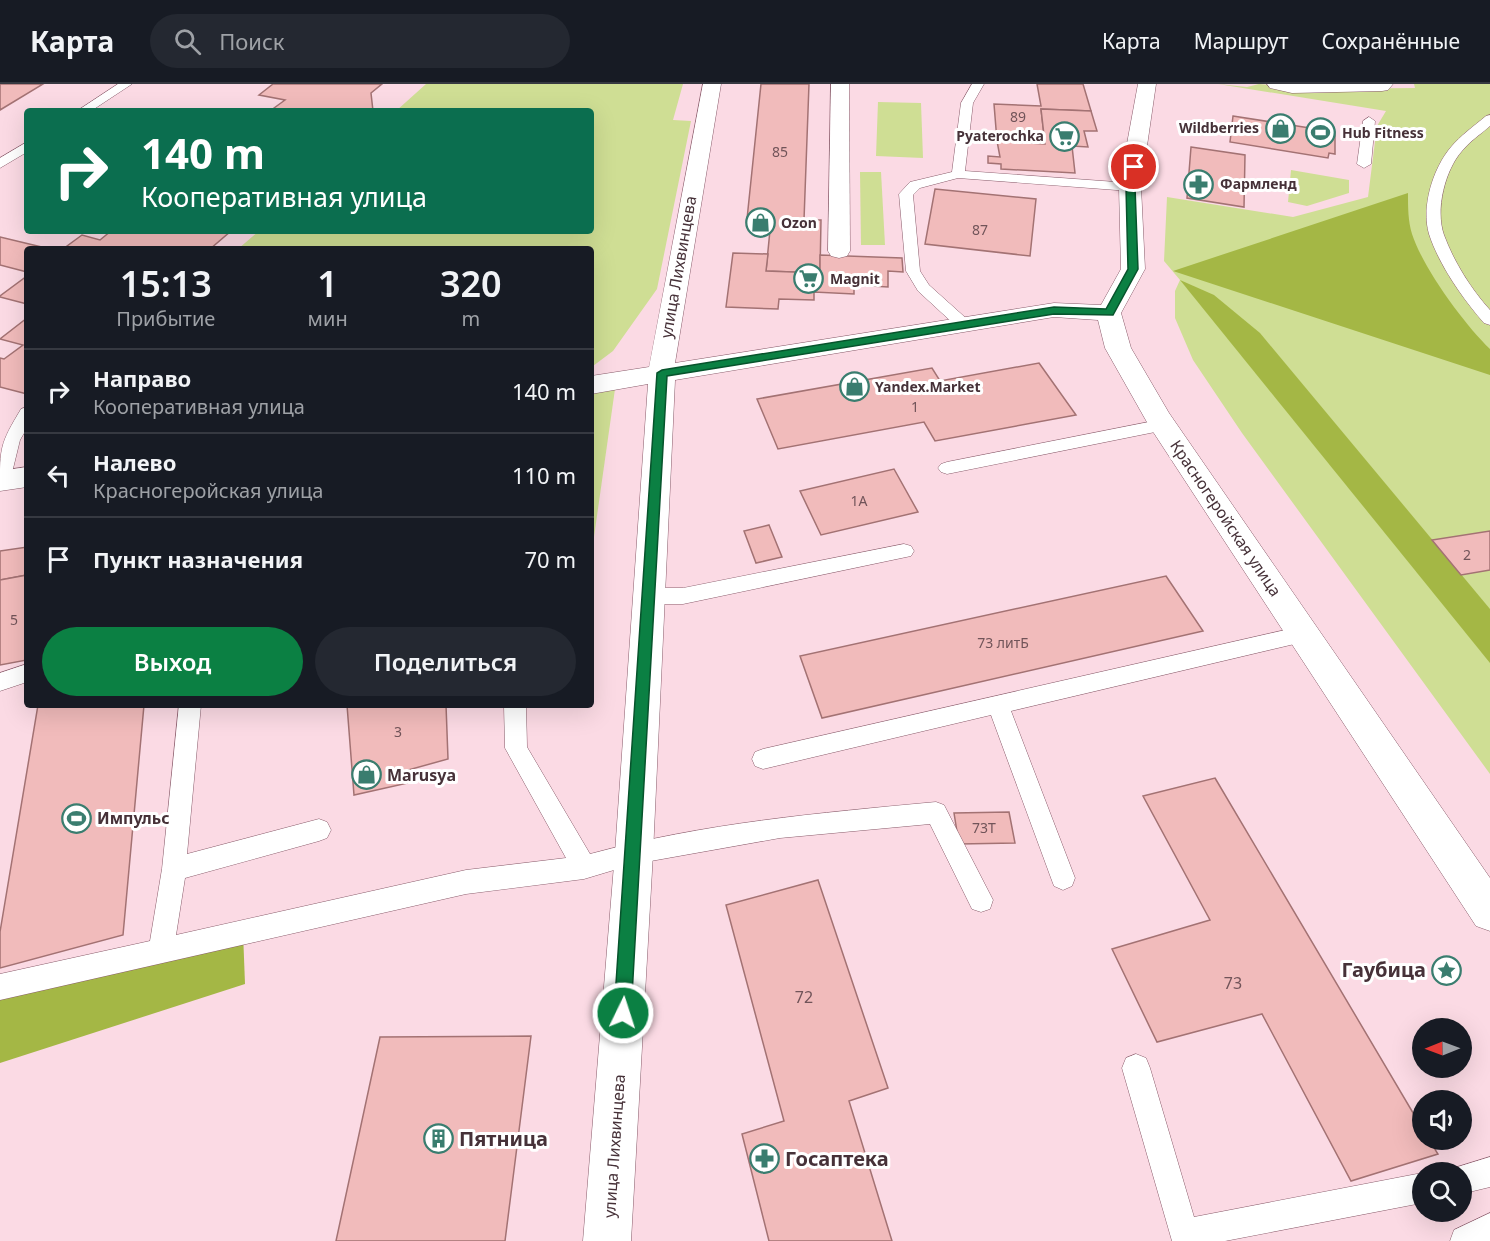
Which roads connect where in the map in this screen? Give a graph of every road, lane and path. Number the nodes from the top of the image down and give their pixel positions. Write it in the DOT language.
graph roads {
  1 [pos="126,84"];
  2 [pos="712,84"];
  3 [pos="840,84"];
  4 [pos="978,84"];
  5 [pos="1147,84"];
  6 [pos="1276,84"];
  7 [pos="1384,84"];
  8 [pos="88,108"];
  9 [pos="1490,119"];
  10 [pos="1369,121"];
  11 [pos="24,149"];
  12 [pos="0,164"];
  13 [pos="1364,164"];
  14 [pos="958,174"];
  15 [pos="1130,187"];
  16 [pos="839,251"];
  17 [pos="1109,313"];
  18 [pos="1490,320"];
  19 [pos="962,323"];
  20 [pos="662,373"];
  21 [pos="594,384"];
  22 [pos="24,418"];
  23 [pos="1164,425"];
  24 [pos="947,468"];
  25 [pos="9,480"];
  26 [pos="904,551"];
  27 [pos="648,596"];
  28 [pos="1303,634"];
  29 [pos="24,674"];
  30 [pos="0,682"];
  31 [pos="998,704"];
  32 [pos="190,708"];
  33 [pos="515,708"];
  34 [pos="763,759"];
  35 [pos="319,830"];
  36 [pos="634,853"];
  37 [pos="584,867"];
  38 [pos="174,868"];
  39 [pos="1063,878"];
  40 [pos="981,900"];
  41 [pos="1490,912"];
  42 [pos="161,951"];
  43 [pos="0,987"];
  44 [pos="1136,1068"];
  45 [pos="1490,1172"];
  46 [pos="1472,1176"];
  47 [pos="1412,1190"];
  48 [pos="1490,1228"];
  49 [pos="607,1241"];
  50 [pos="1465,1241"];
  1 -- 8 [label="lane"];
  2 -- 20 [label="street, улица Лихвинцева"];
  3 -- 16 [label="street"];
  4 -- 14 [label="lane"];
  5 -- 15 [label="street"];
  6 -- 7 [label="street"];
  9 -- 18 [label="lane"];
  10 -- 13 [label="lane"];
  11 -- 12 [label="lane"];
  14 -- 15 [label="lane"];
  14 -- 19 [label="lane"];
  15 -- 17 [label="street"];
  17 -- 19 [label="street"];
  17 -- 23 [label="street, Красногеройская улица"];
  19 -- 20 [label="street"];
  20 -- 21 [label="street"];
  20 -- 27 [label="street, улица Лихвинцева"];
  22 -- 25 [label="lane"];
  23 -- 24 [label="lane"];
  23 -- 28 [label="street, Красногеройская улица"];
  26 -- 27 [label="lane"];
  27 -- 36 [label="street, улица Лихвинцева"];
  28 -- 31 [label="lane"];
  28 -- 41 [label="street, Красногеройская улица"];
  29 -- 30 [label="lane"];
  31 -- 34 [label="lane"];
  31 -- 39 [label="lane"];
  32 -- 38 [label="lane"];
  33 -- 37 [label="lane"];
  35 -- 38 [label="lane"];
  36 -- 37 [label="lane"];
  36 -- 40 [label="lane"];
  36 -- 49 [label="street, улица Лихвинцева"];
  37 -- 42 [label="lane"];
  38 -- 42 [label="lane"];
  42 -- 43 [label="lane"];
  44 -- 47 [label="lane"];
  45 -- 46 [label="lane"];
  48 -- 50 [label="lane"];
}
